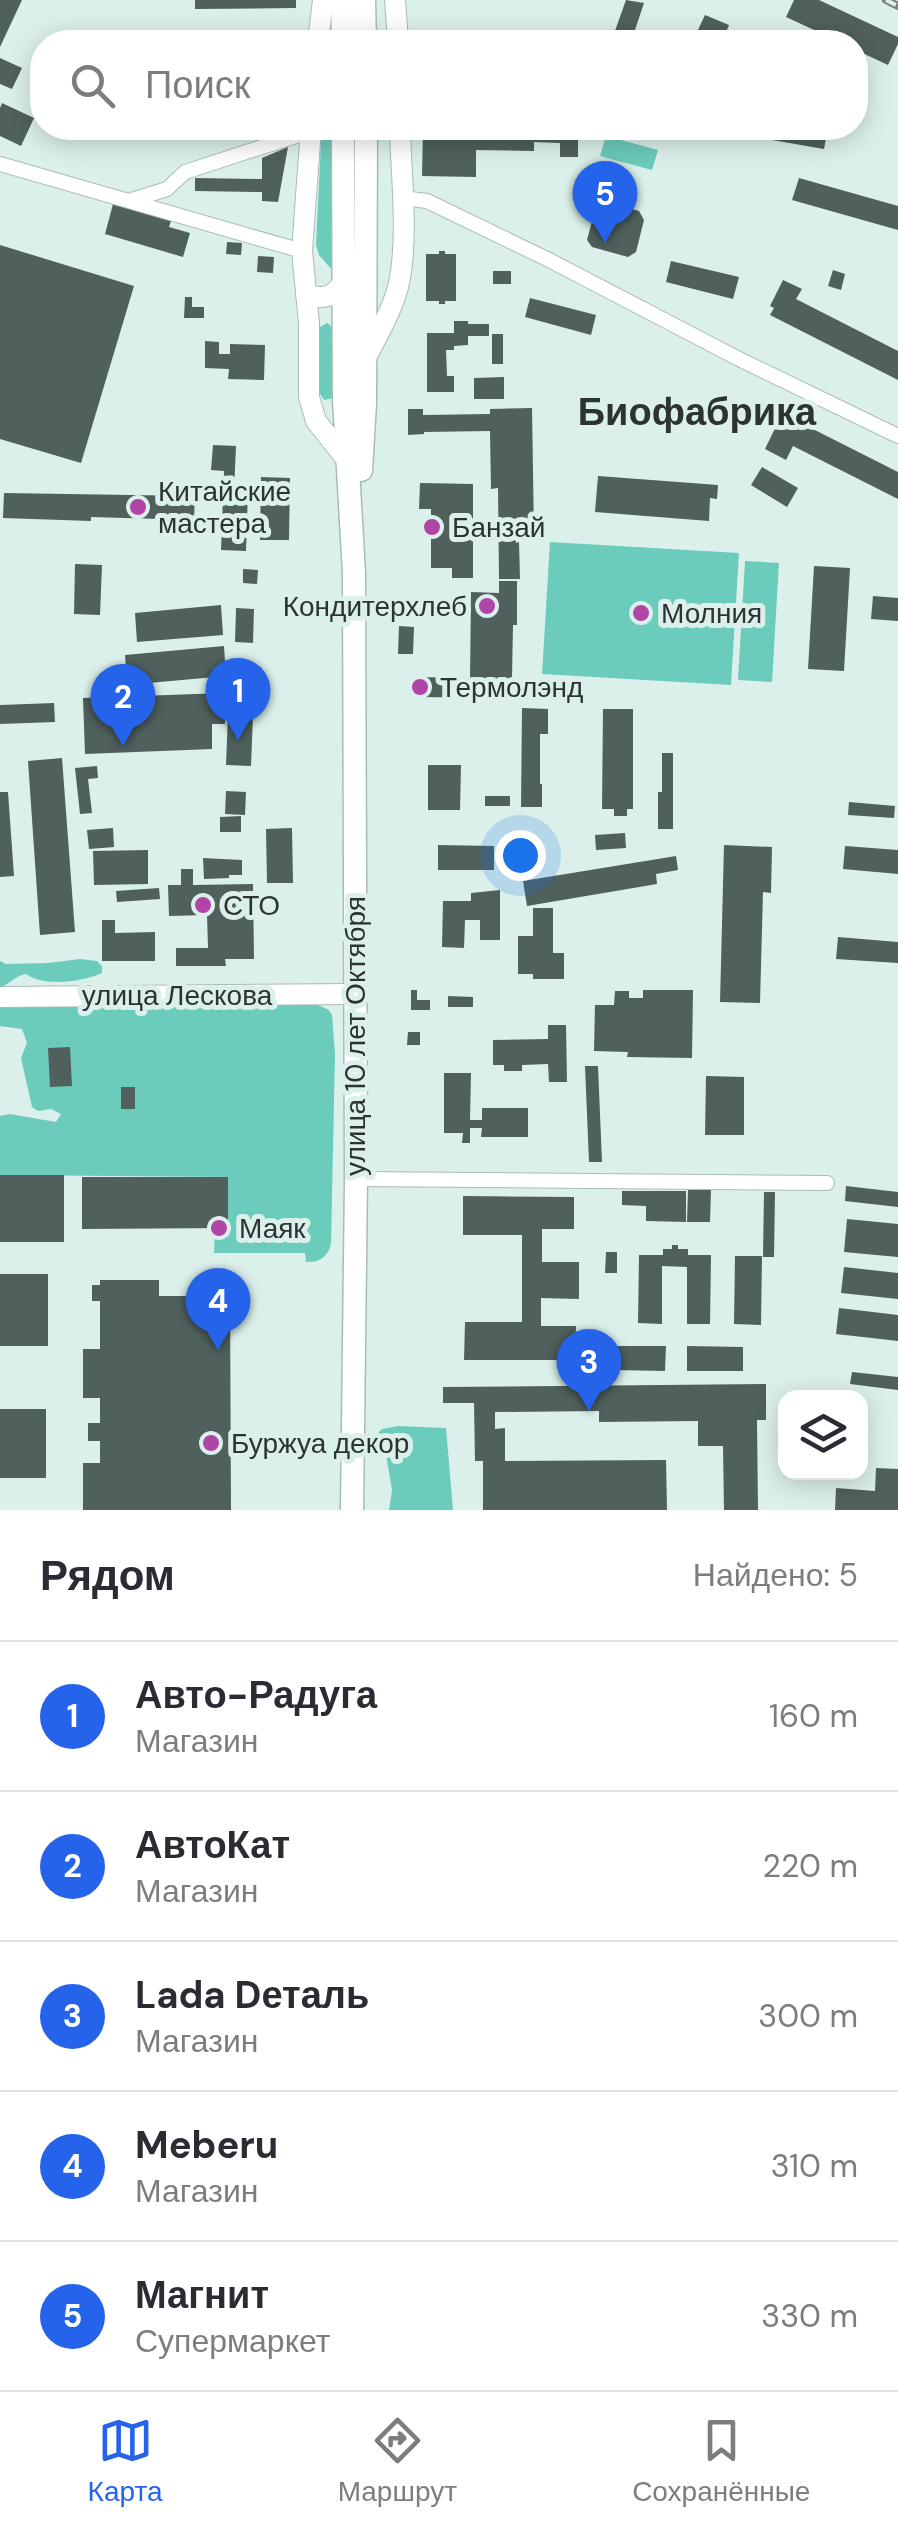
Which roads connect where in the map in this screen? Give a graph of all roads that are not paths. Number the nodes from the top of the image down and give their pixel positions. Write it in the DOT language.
graph roads {
  1 [pos="323,0"];
  2 [pos="342,0"];
  3 [pos="364,0"];
  4 [pos="394,0"];
  5 [pos="319,30"];
  6 [pos="343,30"];
  7 [pos="365,30"];
  8 [pos="397,30"];
  9 [pos="281,140"];
  10 [pos="310,140"];
  11 [pos="353,140"];
  12 [pos="355,140"];
  13 [pos="400,140"];
  14 [pos="0,164"];
  15 [pos="168,189"];
  16 [pos="402,198"];
  17 [pos="128,201"];
  18 [pos="168,211"];
  19 [pos="302,251"];
  20 [pos="366,265"];
  21 [pos="401,265"];
  22 [pos="344,279"];
  23 [pos="306,295"];
  24 [pos="365,360"];
  25 [pos="898,436"];
  26 [pos="347,460"];
  27 [pos="354,563"];
  28 [pos="354,994"];
  29 [pos="0,997"];
  30 [pos="356,1179"];
  31 [pos="827,1184"];
  32 [pos="352,1510"];
  1 -- 5 [label="street"];
  2 -- 6 [label="main road"];
  3 -- 7 [label="main road"];
  4 -- 8 [label="street"];
  9 -- 15 [label="street"];
  10 -- 19 [label="street"];
  11 -- 22 [label="main road, улица 10 лет Октября"];
  12 -- 20 [label="main road, улица 10 лет Октября"];
  13 -- 16 [label="street"];
  14 -- 17 [label="street"];
  15 -- 17 [label="street"];
  15 -- 18 [label="street"];
  16 -- 21 [label="street"];
  16 -- 25 [label="street"];
  17 -- 18 [label="street"];
  18 -- 19 [label="street"];
  19 -- 23 [label="street"];
  20 -- 21 [label="street"];
  20 -- 24 [label="main road, улица 10 лет Октября"];
  21 -- 24 [label="street"];
  22 -- 23 [label="street"];
  22 -- 26 [label="main road, улица 10 лет Октября"];
  23 -- 26 [label="street"];
  24 -- 27 [label="main road, улица 10 лет Октября"];
  26 -- 27 [label="main road, улица 10 лет Октября"];
  27 -- 28 [label="main road, улица 10 лет Октября"];
  28 -- 29 [label="street, улица Лескова"];
  28 -- 30 [label="main road, улица 10 лет Октября"];
  30 -- 31 [label="street"];
  30 -- 32 [label="main road, улица 10 лет Октября"];
}
